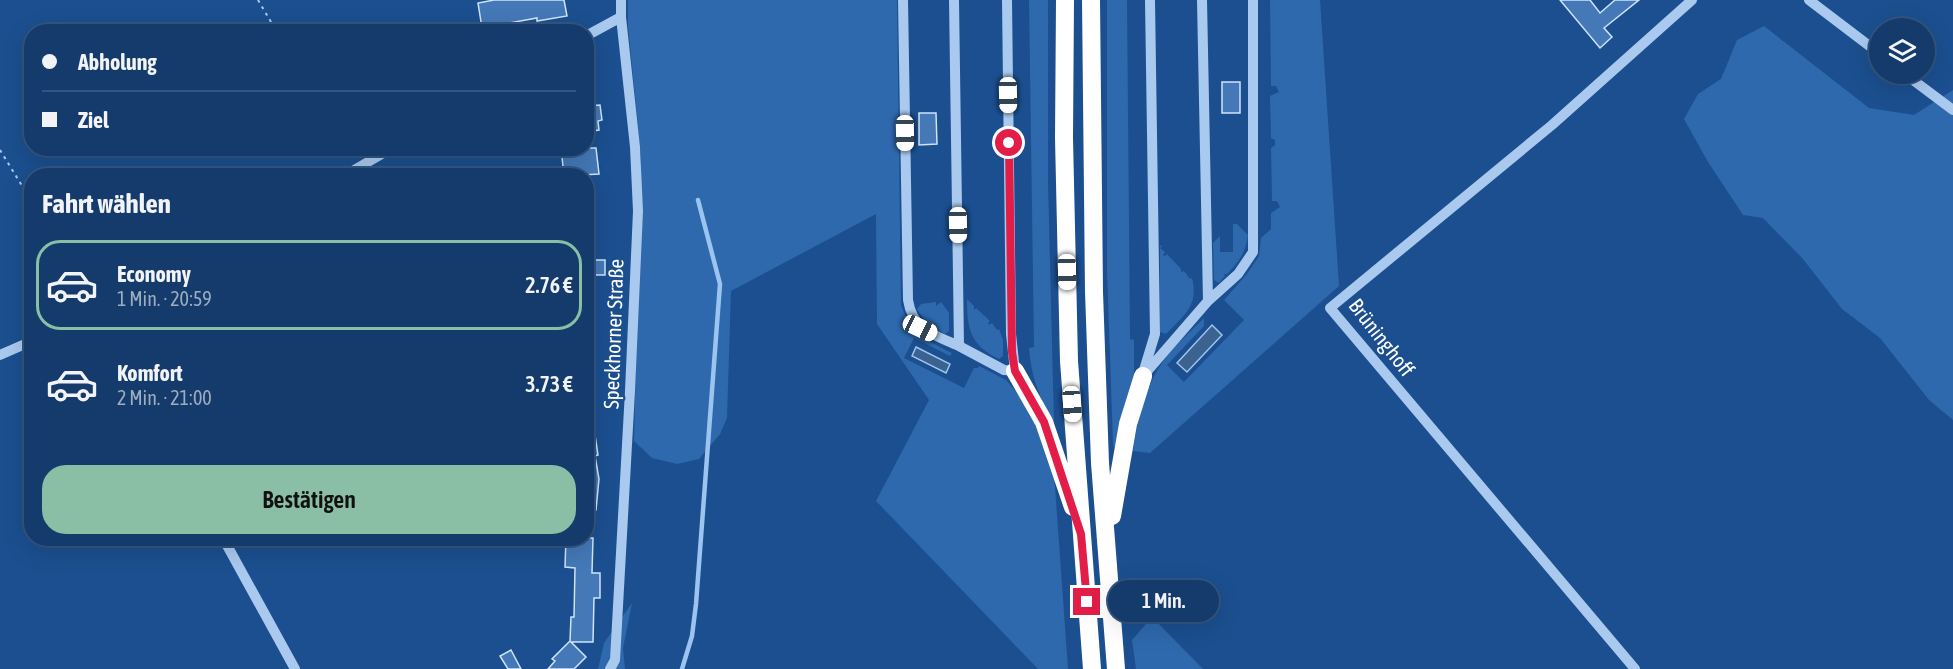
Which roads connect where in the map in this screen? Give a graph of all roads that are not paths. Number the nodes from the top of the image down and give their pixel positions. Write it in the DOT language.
graph roads {
  1 [pos="621,0"];
  2 [pos="903,0"];
  3 [pos="954,0"];
  4 [pos="1007,0"];
  5 [pos="1065,0"];
  6 [pos="1091,0"];
  7 [pos="1150,0"];
  8 [pos="1202,0"];
  9 [pos="1253,0"];
  10 [pos="1692,0"];
  11 [pos="1809,0"];
  12 [pos="621,17"];
  13 [pos="594,32"];
  14 [pos="1869,46"];
  15 [pos="1918,84"];
  16 [pos="1953,110"];
  17 [pos="378,156"];
  18 [pos="358,168"];
  19 [pos="1208,301"];
  20 [pos="24,344"];
  21 [pos="959,346"];
  22 [pos="0,355"];
  23 [pos="1015,371"];
  24 [pos="1143,376"];
  25 [pos="1081,534"];
  26 [pos="227,546"];
  27 [pos="1107,551"];
  28 [pos="295,669"];
  29 [pos="610,669"];
  30 [pos="1092,669"];
  31 [pos="1116,669"];
  32 [pos="1635,669"];
  1 -- 12 [label="street, Speckhorner Straße"];
  2 -- 21 [label="street"];
  3 -- 21 [label="street"];
  4 -- 23 [label="street"];
  5 -- 25 [label="highway"];
  6 -- 27 [label="highway"];
  7 -- 24 [label="street"];
  8 -- 19 [label="street"];
  9 -- 19 [label="street"];
  10 -- 32 [label="street, Brüninghoff"];
  11 -- 14 [label="street"];
  12 -- 13 [label="street"];
  12 -- 29 [label="street, Speckhorner Straße"];
  15 -- 16 [label="street"];
  17 -- 18 [label="street"];
  19 -- 24 [label="street"];
  20 -- 22 [label="street"];
  21 -- 23 [label="street"];
  23 -- 25 [label="highway"];
  24 -- 27 [label="highway"];
  25 -- 30 [label="highway"];
  26 -- 28 [label="street"];
  27 -- 31 [label="highway"];
}
